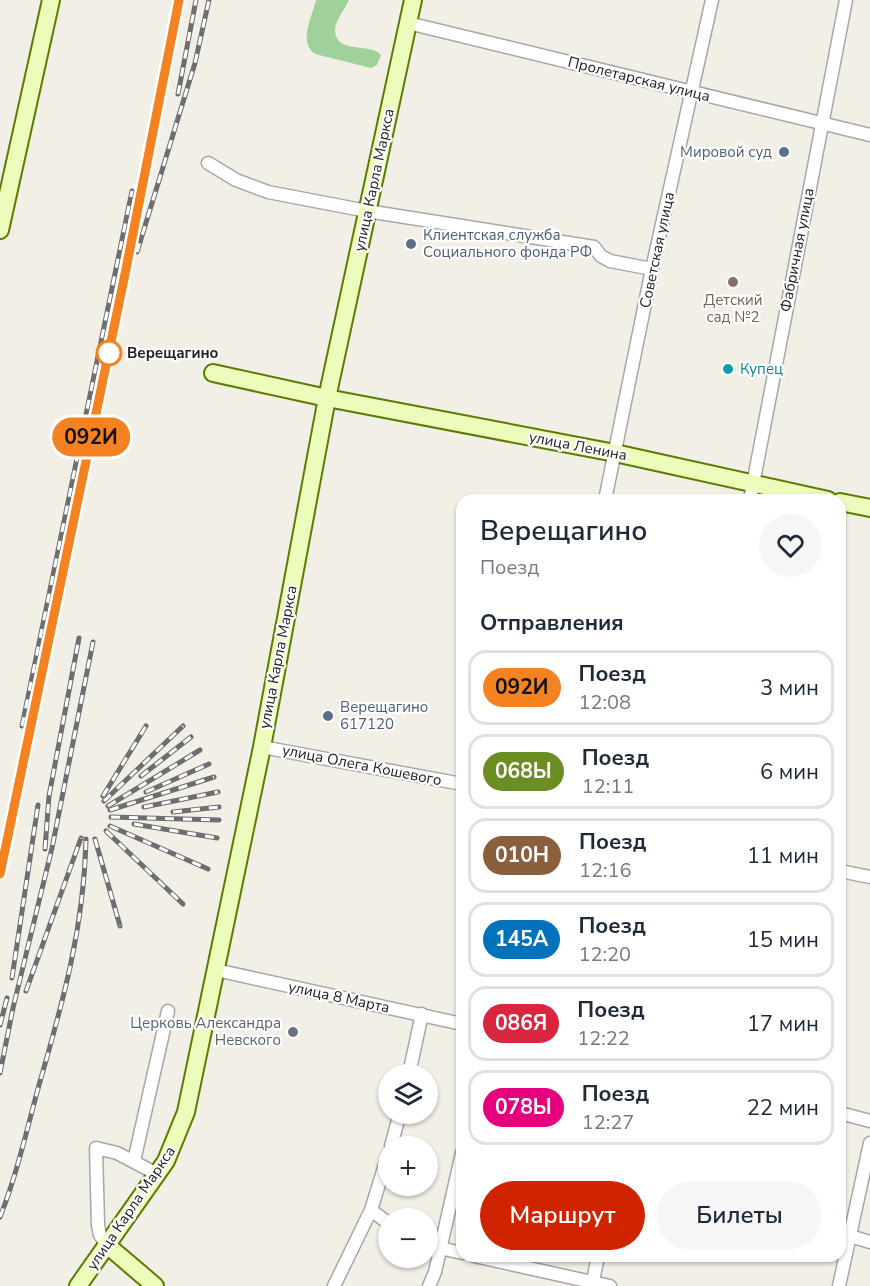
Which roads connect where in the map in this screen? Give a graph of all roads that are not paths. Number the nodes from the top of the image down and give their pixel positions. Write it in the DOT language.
graph roads {
  1 [pos="51,0"];
  2 [pos="413,0"];
  3 [pos="712,0"];
  4 [pos="846,0"];
  5 [pos="408,23"];
  6 [pos="693,93"];
  7 [pos="821,124"];
  8 [pos="870,135"];
  9 [pos="208,163"];
  10 [pos="7,170"];
  11 [pos="367,211"];
  12 [pos="0,230"];
  13 [pos="652,269"];
  14 [pos="213,373"];
  15 [pos="327,398"];
  16 [pos="615,453"];
  17 [pos="752,492"];
  18 [pos="606,494"];
  19 [pos="771,494"];
  20 [pos="846,503"];
  21 [pos="870,508"];
  22 [pos="262,747"];
  23 [pos="456,783"];
  24 [pos="846,872"];
  25 [pos="870,877"];
  26 [pos="216,970"];
  27 [pos="168,1011"];
  28 [pos="422,1014"];
  29 [pos="456,1022"];
  30 [pos="411,1064"];
  31 [pos="846,1115"];
  32 [pos="870,1121"];
  33 [pos="870,1143"];
  34 [pos="134,1161"];
  35 [pos="157,1174"];
  36 [pos="456,1179"];
  37 [pos="378,1187"];
  38 [pos="371,1210"];
  39 [pos="378,1215"];
  40 [pos="850,1236"];
  41 [pos="870,1242"];
  42 [pos="107,1245"];
  43 [pos="440,1248"];
  44 [pos="456,1252"];
  45 [pos="846,1254"];
  46 [pos="499,1262"];
  47 [pos="597,1262"];
  48 [pos="844,1262"];
  49 [pos="592,1284"];
  50 [pos="78,1286"];
  51 [pos="155,1286"];
  52 [pos="334,1286"];
  53 [pos="429,1286"];
  54 [pos="610,1286"];
  55 [pos="839,1286"];
  1 -- 10 [label="main road"];
  2 -- 5 [label="main road, улица Карла Маркса"];
  3 -- 6 [label="street, Советская улица"];
  4 -- 7 [label="street, Фабричная улица"];
  5 -- 6 [label="street, Пролетарская улица"];
  5 -- 11 [label="main road, улица Карла Маркса"];
  6 -- 7 [label="street, Пролетарская улица"];
  6 -- 13 [label="street, Советская улица"];
  7 -- 8 [label="street, Пролетарская улица"];
  7 -- 17 [label="street, Фабричная улица"];
  9 -- 11 [label="street"];
  10 -- 12 [label="main road"];
  11 -- 13 [label="street"];
  11 -- 15 [label="main road, улица Карла Маркса"];
  13 -- 16 [label="street, Советская улица"];
  14 -- 15 [label="main road, улица Ленина"];
  15 -- 16 [label="main road, улица Ленина"];
  15 -- 22 [label="main road, улица Карла Маркса"];
  16 -- 17 [label="main road, улица Ленина"];
  16 -- 18 [label="street, Советская улица"];
  17 -- 19 [label="main road, улица Ленина"];
  20 -- 21 [label="main road"];
  22 -- 23 [label="street, улица Олега Кошевого"];
  22 -- 26 [label="main road, улица Карла Маркса"];
  24 -- 25 [label="street"];
  26 -- 28 [label="street, улица 8 Марта"];
  26 -- 35 [label="main road, улица Карла Маркса"];
  27 -- 34 [label="street"];
  28 -- 29 [label="street, улица 8 Марта"];
  28 -- 30 [label="street"];
  31 -- 32 [label="street"];
  33 -- 40 [label="street"];
  34 -- 35 [label="street"];
  34 -- 42 [label="street"];
  35 -- 42 [label="main road, улица Карла Маркса"];
  36 -- 43 [label="street"];
  37 -- 38 [label="street"];
  38 -- 39 [label="street"];
  38 -- 52 [label="street"];
  40 -- 41 [label="street"];
  40 -- 45 [label="street"];
  42 -- 50 [label="main road, улица Карла Маркса"];
  42 -- 51 [label="main road"];
  43 -- 44 [label="street"];
  43 -- 53 [label="street"];
  46 -- 49 [label="street"];
  47 -- 49 [label="street"];
  48 -- 55 [label="street"];
  49 -- 54 [label="street"];
}
